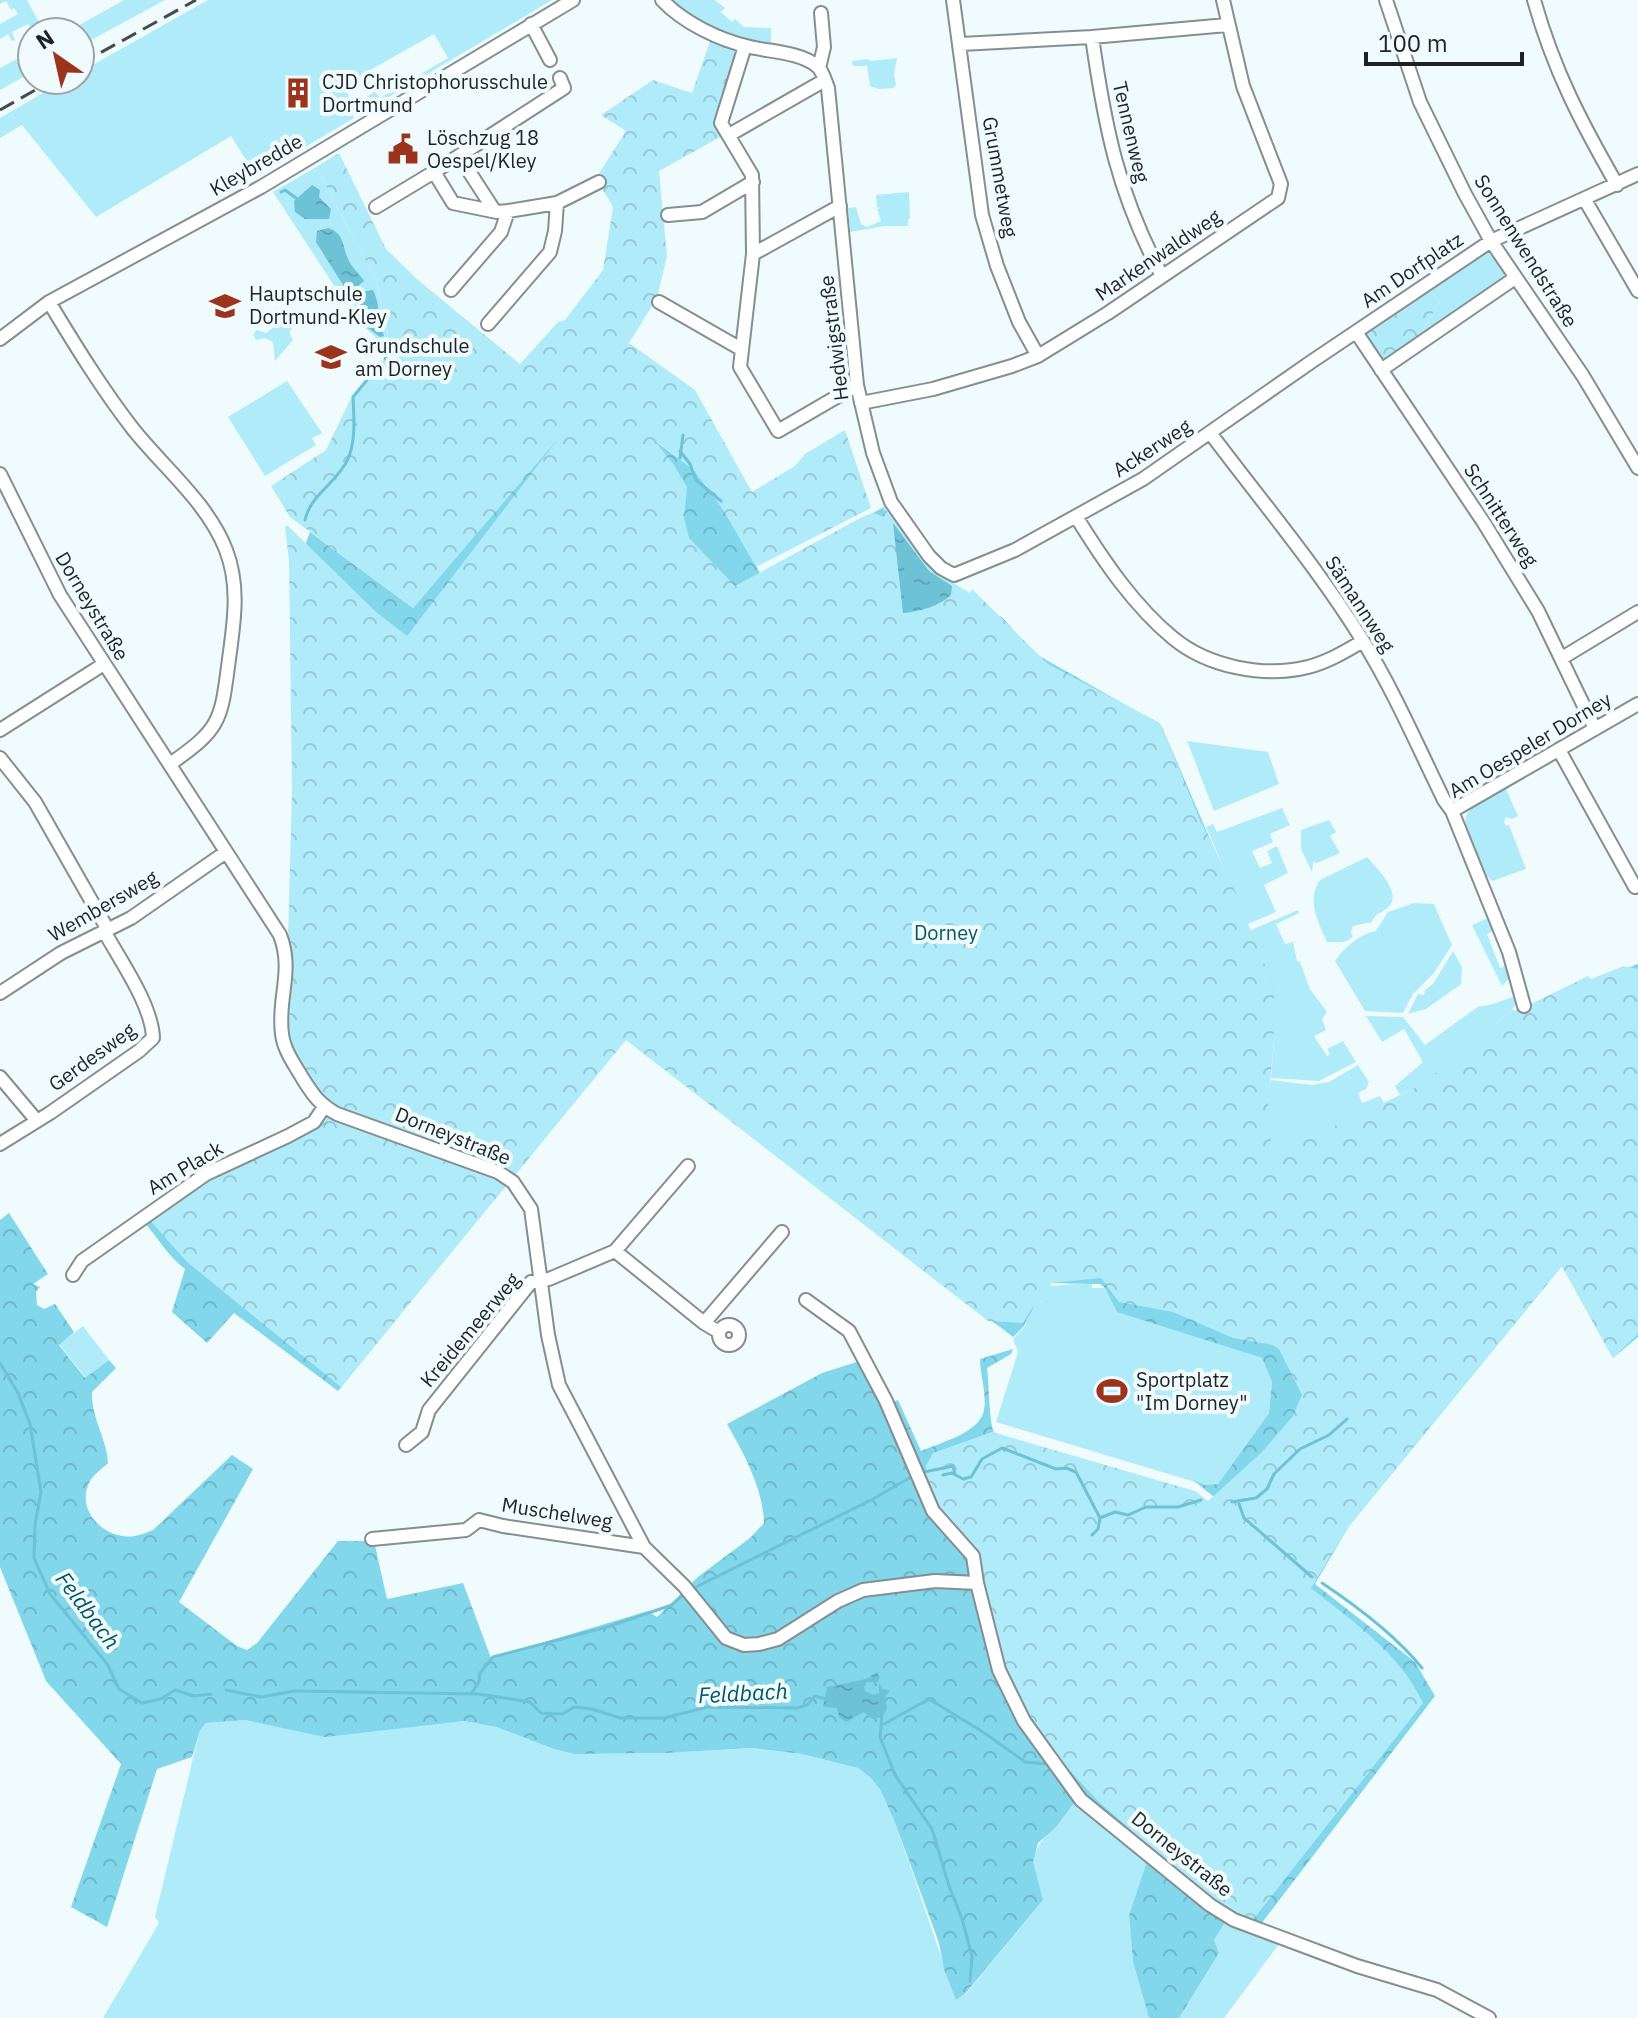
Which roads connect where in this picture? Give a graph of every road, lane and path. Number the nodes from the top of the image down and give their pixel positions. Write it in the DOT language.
graph roads {
  1 [pos="573,0"];
  2 [pos="662,0"];
  3 [pos="953,0"];
  4 [pos="1223,0"];
  5 [pos="1386,0"];
  6 [pos="1534,0"];
  7 [pos="821,13"];
  8 [pos="531,24"];
  9 [pos="1227,25"];
  10 [pos="1092,37"];
  11 [pos="961,44"];
  12 [pos="745,46"];
  13 [pos="550,60"];
  14 [pos="822,74"];
  15 [pos="560,78"];
  16 [pos="729,135"];
  17 [pos="459,156"];
  18 [pos="434,172"];
  19 [pos="1638,174"];
  20 [pos="599,182"];
  21 [pos="753,182"];
  22 [pos="1617,185"];
  23 [pos="1585,200"];
  24 [pos="557,203"];
  25 [pos="840,206"];
  26 [pos="376,207"];
  27 [pos="501,210"];
  28 [pos="668,215"];
  29 [pos="1491,241"];
  30 [pos="753,254"];
  31 [pos="1162,276"];
  32 [pos="1515,278"];
  33 [pos="451,290"];
  34 [pos="1638,291"];
  35 [pos="49,302"];
  36 [pos="659,302"];
  37 [pos="488,324"];
  38 [pos="1356,332"];
  39 [pos="0,339"];
  40 [pos="741,349"];
  41 [pos="1038,356"];
  42 [pos="1381,370"];
  43 [pos="857,385"];
  44 [pos="861,403"];
  45 [pos="1211,434"];
  46 [pos="1638,468"];
  47 [pos="0,474"];
  48 [pos="1077,518"];
  49 [pos="956,575"];
  50 [pos="1638,612"];
  51 [pos="1363,641"];
  52 [pos="1562,658"];
  53 [pos="104,664"];
  54 [pos="1638,704"];
  55 [pos="1595,729"];
  56 [pos="0,730"];
  57 [pos="1559,750"];
  58 [pos="0,758"];
  59 [pos="170,764"];
  60 [pos="1452,811"];
  61 [pos="226,852"];
  62 [pos="1638,860"];
  63 [pos="1625,868"];
  64 [pos="1635,887"];
  65 [pos="106,930"];
  66 [pos="0,993"];
  67 [pos="1524,1006"];
  68 [pos="0,1077"];
  69 [pos="324,1107"];
  70 [pos="37,1121"];
  71 [pos="0,1144"];
  72 [pos="688,1166"];
  73 [pos="782,1232"];
  74 [pos="615,1251"];
  75 [pos="73,1275"];
  76 [pos="541,1281"];
  77 [pos="806,1300"];
  78 [pos="704,1323"];
  79 [pos="719,1332"];
  80 [pos="406,1445"];
  81 [pos="372,1539"];
  82 [pos="644,1547"];
  83 [pos="977,1583"];
  84 [pos="1489,2018"];
  1 -- 8 [label="street, Kleybredde"];
  2 -- 12 [label="street"];
  3 -- 11 [label="street, Grummetweg"];
  4 -- 9 [label="street, Markenwaldweg"];
  5 -- 29 [label="street, Sonnenwendstraße"];
  6 -- 22 [label="street"];
  7 -- 14 [label="street, Hedwigstraße"];
  8 -- 13 [label="street"];
  8 -- 35 [label="street, Kleybredde"];
  9 -- 10 [label="street"];
  9 -- 31 [label="street, Markenwaldweg"];
  10 -- 11 [label="street"];
  10 -- 31 [label="street, Tennenweg"];
  11 -- 41 [label="street, Grummetweg"];
  12 -- 14 [label="street"];
  12 -- 16 [label="street"];
  14 -- 16 [label="street"];
  14 -- 25 [label="street, Hedwigstraße"];
  15 -- 17 [label="street"];
  16 -- 21 [label="street"];
  17 -- 18 [label="street"];
  17 -- 27 [label="street"];
  18 -- 26 [label="street"];
  18 -- 27 [label="street"];
  19 -- 22 [label="street, Am Dorfplatz"];
  20 -- 24 [label="street"];
  21 -- 28 [label="street"];
  21 -- 30 [label="street"];
  22 -- 23 [label="street, Am Dorfplatz"];
  23 -- 29 [label="street, Am Dorfplatz"];
  23 -- 34 [label="street"];
  24 -- 27 [label="street"];
  24 -- 37 [label="street"];
  25 -- 30 [label="street"];
  25 -- 43 [label="street, Hedwigstraße"];
  27 -- 33 [label="street"];
  29 -- 32 [label="street, Sonnenwendstraße"];
  29 -- 38 [label="street, Am Dorfplatz"];
  30 -- 40 [label="street"];
  31 -- 41 [label="street, Markenwaldweg"];
  32 -- 42 [label="street"];
  32 -- 46 [label="street, Sonnenwendstraße"];
  35 -- 39 [label="street, Kleybredde"];
  35 -- 59 [label="street"];
  36 -- 40 [label="street"];
  38 -- 42 [label="street, Schnitterweg"];
  38 -- 45 [label="street, Ackerweg"];
  40 -- 43 [label="street"];
  41 -- 44 [label="street, Markenwaldweg"];
  42 -- 52 [label="street, Schnitterweg"];
  43 -- 44 [label="street, Hedwigstraße"];
  44 -- 49 [label="street, Hedwigstraße"];
  45 -- 48 [label="street, Ackerweg"];
  45 -- 51 [label="street, Sämannweg"];
  47 -- 53 [label="street, Dorneystraße"];
  48 -- 49 [label="street, Ackerweg"];
  48 -- 51 [label="street"];
  50 -- 52 [label="street"];
  51 -- 60 [label="street, Sämannweg"];
  52 -- 55 [label="street, Schnitterweg"];
  53 -- 56 [label="street"];
  53 -- 59 [label="street, Dorneystraße"];
  54 -- 55 [label="street, Am Oespeler Dorney"];
  55 -- 57 [label="street, Am Oespeler Dorney"];
  57 -- 60 [label="street, Am Oespeler Dorney"];
  57 -- 63 [label="street"];
  58 -- 65 [label="street, Gerdesweg"];
  59 -- 61 [label="street, Dorneystraße"];
  60 -- 67 [label="street, Am Oespeler Dorney"];
  61 -- 65 [label="street, Wembersweg"];
  61 -- 69 [label="street, Dorneystraße"];
  62 -- 63 [label="street"];
  63 -- 64 [label="street"];
  65 -- 66 [label="street, Wembersweg"];
  65 -- 70 [label="street, Gerdesweg"];
  68 -- 70 [label="street"];
  69 -- 75 [label="street, Am Plack"];
  69 -- 76 [label="street, Dorneystraße"];
  70 -- 71 [label="street, Gerdesweg"];
  72 -- 74 [label="street"];
  73 -- 78 [label="street"];
  74 -- 76 [label="street, Kreidemeerweg"];
  74 -- 78 [label="street"];
  76 -- 80 [label="street, Kreidemeerweg"];
  76 -- 82 [label="street, Dorneystraße"];
  77 -- 83 [label="street, Dorneystraße"];
  78 -- 79 [label="street"];
  81 -- 82 [label="street, Muschelweg"];
  82 -- 83 [label="street, Dorneystraße"];
  83 -- 84 [label="street, Dorneystraße"];
}
